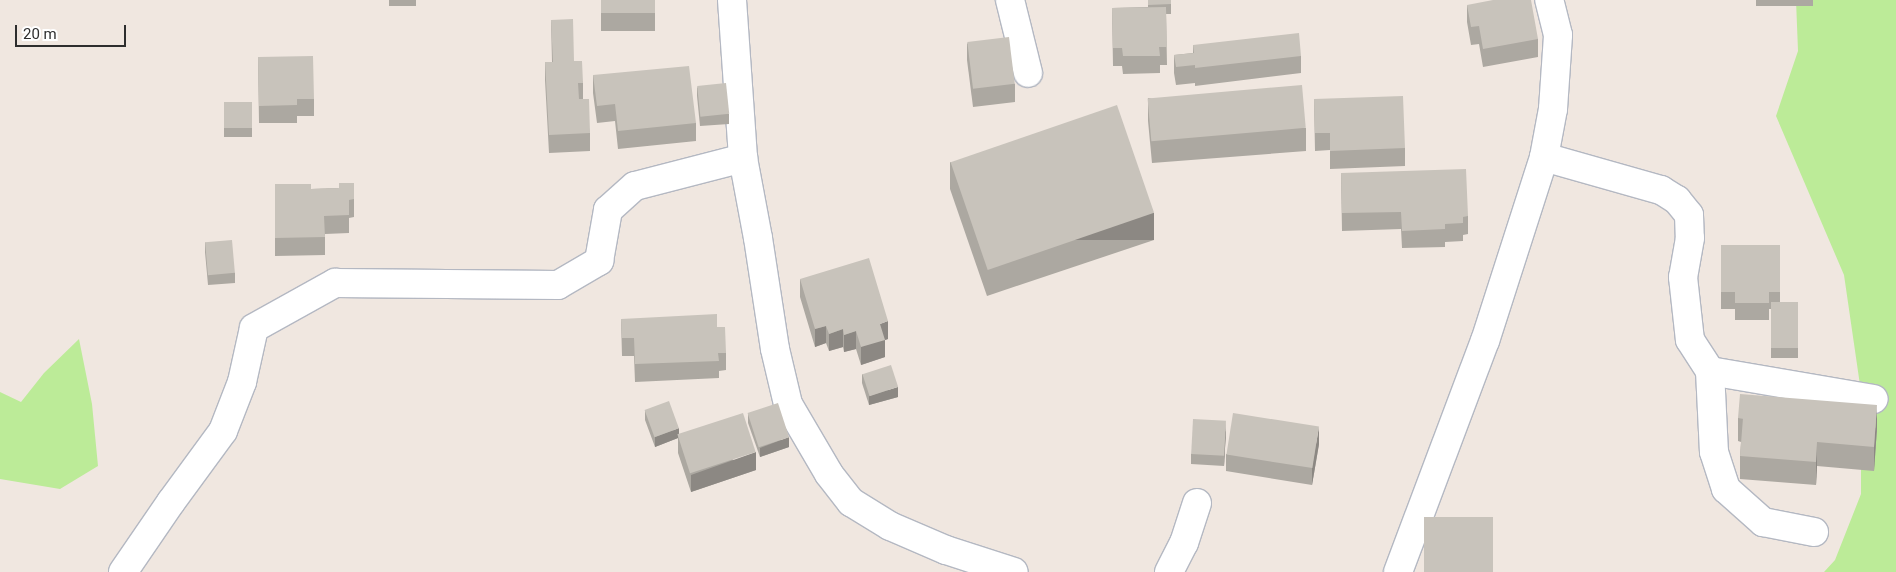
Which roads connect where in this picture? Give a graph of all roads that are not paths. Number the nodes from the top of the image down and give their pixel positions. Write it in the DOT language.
graph roads {
  1 [pos="732,0"];
  2 [pos="1010,0"];
  3 [pos="1549,0"];
  4 [pos="1028,73"];
  5 [pos="1544,157"];
  6 [pos="743,158"];
  7 [pos="1710,371"];
  8 [pos="1874,399"];
  9 [pos="1197,503"];
  10 [pos="1814,532"];
  11 [pos="123,572"];
  12 [pos="1014,572"];
  13 [pos="1169,572"];
  14 [pos="1398,572"];
  1 -- 6 [label="street"];
  2 -- 4 [label="street"];
  3 -- 5 [label="street"];
  5 -- 7 [label="street"];
  5 -- 14 [label="street"];
  6 -- 11 [label="street"];
  6 -- 12 [label="street"];
  7 -- 8 [label="street"];
  7 -- 10 [label="street"];
  9 -- 13 [label="street"];
}
